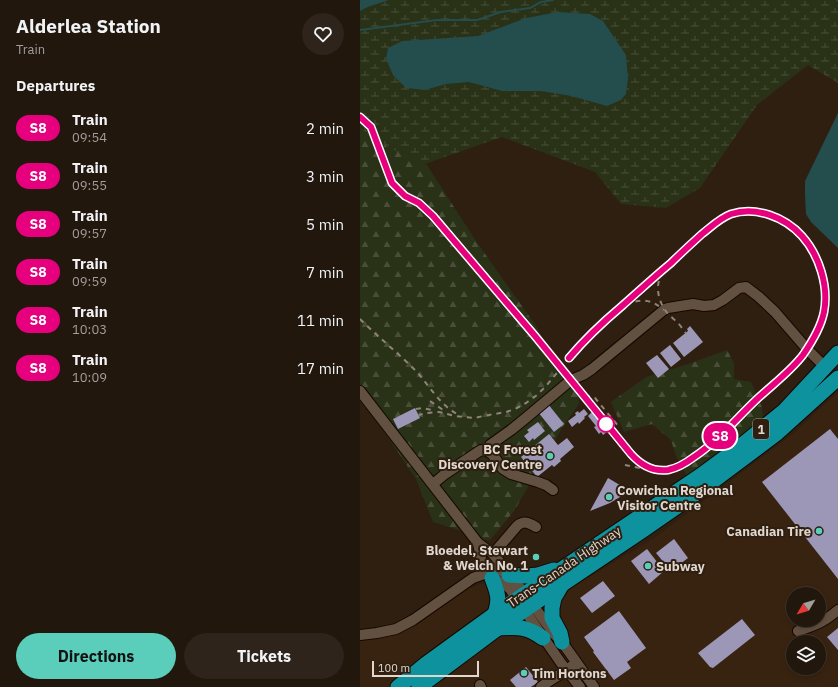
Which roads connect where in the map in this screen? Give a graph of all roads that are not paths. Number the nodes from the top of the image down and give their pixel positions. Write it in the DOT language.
graph roads {
  1 [pos="838,353"];
  2 [pos="825,367"];
  3 [pos="838,378"];
  4 [pos="360,390"];
  5 [pos="487,451"];
  6 [pos="433,484"];
  7 [pos="553,490"];
  8 [pos="536,527"];
  9 [pos="478,543"];
  10 [pos="493,554"];
  11 [pos="562,568"];
  12 [pos="510,575"];
  13 [pos="488,576"];
  14 [pos="561,585"];
  15 [pos="524,602"];
  16 [pos="838,610"];
  17 [pos="496,621"];
  18 [pos="798,631"];
  19 [pos="360,635"];
  20 [pos="544,638"];
  21 [pos="562,642"];
  22 [pos="577,662"];
  23 [pos="564,667"];
  24 [pos="398,687"];
  25 [pos="419,687"];
  26 [pos="541,687"];
  27 [pos="580,687"];
  28 [pos="594,687"];
  1 -- 2 [label="highway, Trans-Canada Highway / 1"];
  2 -- 5 [label="street"];
  2 -- 11 [label="highway, Trans-Canada Highway / 1"];
  3 -- 14 [label="highway, Trans-Canada Highway / 1"];
  4 -- 6 [label="street"];
  5 -- 6 [label="street"];
  5 -- 7 [label="street"];
  6 -- 9 [label="street"];
  8 -- 10 [label="street"];
  9 -- 10 [label="street"];
  9 -- 13 [label="street"];
  10 -- 12 [label="street"];
  11 -- 12 [label="highway"];
  11 -- 15 [label="highway, Trans-Canada Highway / 1"];
  12 -- 13 [label="street"];
  12 -- 15 [label="street"];
  13 -- 15 [label="street"];
  13 -- 17 [label="highway"];
  13 -- 19 [label="street"];
  14 -- 15 [label="highway, Trans-Canada Highway / 1"];
  14 -- 21 [label="highway"];
  15 -- 17 [label="highway, Trans-Canada Highway / 1"];
  15 -- 20 [label="street"];
  15 -- 21 [label="street"];
  16 -- 18 [label="street"];
  17 -- 20 [label="highway"];
  17 -- 24 [label="highway, Trans-Canada Highway / 1"];
  17 -- 25 [label="highway, Trans-Canada Highway / 1"];
  20 -- 23 [label="street"];
  21 -- 22 [label="street"];
  22 -- 23 [label="street"];
  22 -- 28 [label="street"];
  23 -- 26 [label="street"];
  23 -- 27 [label="street"];
}
